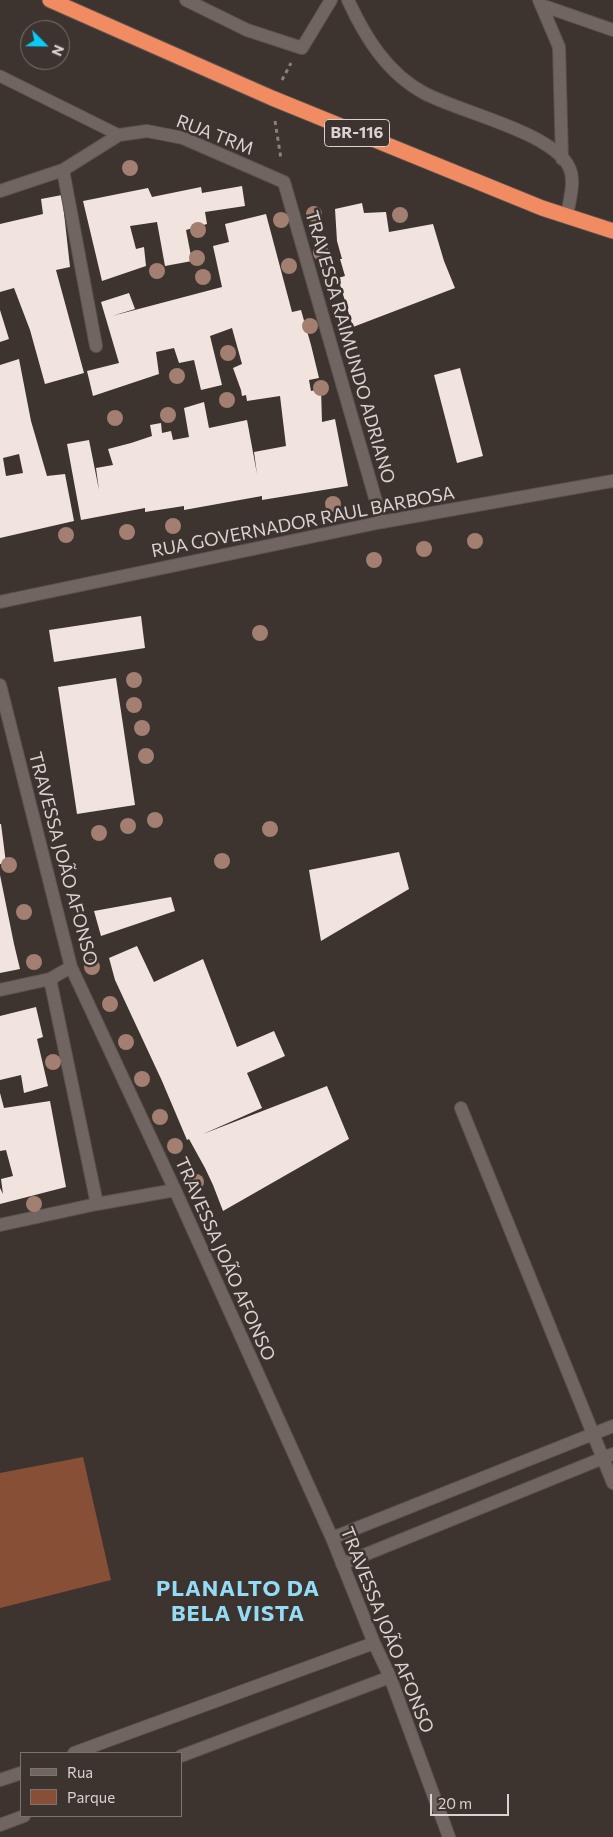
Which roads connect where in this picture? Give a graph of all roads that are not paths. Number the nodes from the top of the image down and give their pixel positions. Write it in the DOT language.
graph roads {
  1 [pos="50,0"];
  2 [pos="186,0"];
  3 [pos="331,0"];
  4 [pos="348,0"];
  5 [pos="540,2"];
  6 [pos="613,30"];
  7 [pos="0,76"];
  8 [pos="120,135"];
  9 [pos="562,158"];
  10 [pos="63,170"];
  11 [pos="284,182"];
  12 [pos="0,191"];
  13 [pos="567,216"];
  14 [pos="613,231"];
  15 [pos="96,346"];
  16 [pos="613,480"];
  17 [pos="382,522"];
  18 [pos="0,602"];
  19 [pos="0,685"];
  20 [pos="71,968"];
  21 [pos="50,979"];
  22 [pos="0,990"];
  23 [pos="461,1108"];
  24 [pos="175,1190"];
  25 [pos="97,1204"];
  26 [pos="0,1225"];
  27 [pos="613,1426"];
  28 [pos="594,1434"];
  29 [pos="608,1456"];
  30 [pos="613,1483"];
  31 [pos="332,1538"];
  32 [pos="342,1564"];
  33 [pos="374,1643"];
  34 [pos="390,1677"];
  35 [pos="77,1752"];
  36 [pos="182,1756"];
  37 [pos="20,1773"];
  38 [pos="0,1780"];
  39 [pos="21,1817"];
  40 [pos="0,1825"];
  41 [pos="449,1837"];
  1 -- 13 [label="highway, BR-116"];
  2 -- 3 [label="street"];
  4 -- 9 [label="street"];
  5 -- 6 [label="street"];
  5 -- 9 [label="street"];
  7 -- 8 [label="lane"];
  8 -- 10 [label="street, RUA TRM"];
  8 -- 11 [label="street, RUA TRM"];
  9 -- 13 [label="street"];
  10 -- 12 [label="street, RUA TRM"];
  10 -- 15 [label="street"];
  11 -- 17 [label="street, TRAVESSA RAIMUNDO ADRIANO"];
  13 -- 14 [label="highway, BR-116"];
  16 -- 17 [label="street, RUA GOVERNADOR RAUL BARBOSA"];
  17 -- 18 [label="street, RUA GOVERNADOR RAUL BARBOSA"];
  19 -- 20 [label="street, TRAVESSA JOÃO AFONSO"];
  20 -- 21 [label="street"];
  20 -- 24 [label="street, TRAVESSA JOÃO AFONSO"];
  21 -- 22 [label="street"];
  21 -- 25 [label="street"];
  23 -- 28 [label="street"];
  24 -- 25 [label="street"];
  24 -- 31 [label="street, TRAVESSA JOÃO AFONSO"];
  25 -- 26 [label="street"];
  27 -- 28 [label="street"];
  28 -- 29 [label="street"];
  28 -- 31 [label="street"];
  29 -- 30 [label="street"];
  29 -- 32 [label="street"];
  31 -- 32 [label="street, TRAVESSA JOÃO AFONSO"];
  32 -- 33 [label="street, TRAVESSA JOÃO AFONSO"];
  33 -- 34 [label="street, TRAVESSA JOÃO AFONSO"];
  33 -- 35 [label="street"];
  34 -- 36 [label="street"];
  34 -- 41 [label="street, TRAVESSA JOÃO AFONSO"];
  37 -- 38 [label="street"];
  39 -- 40 [label="street"];
}
